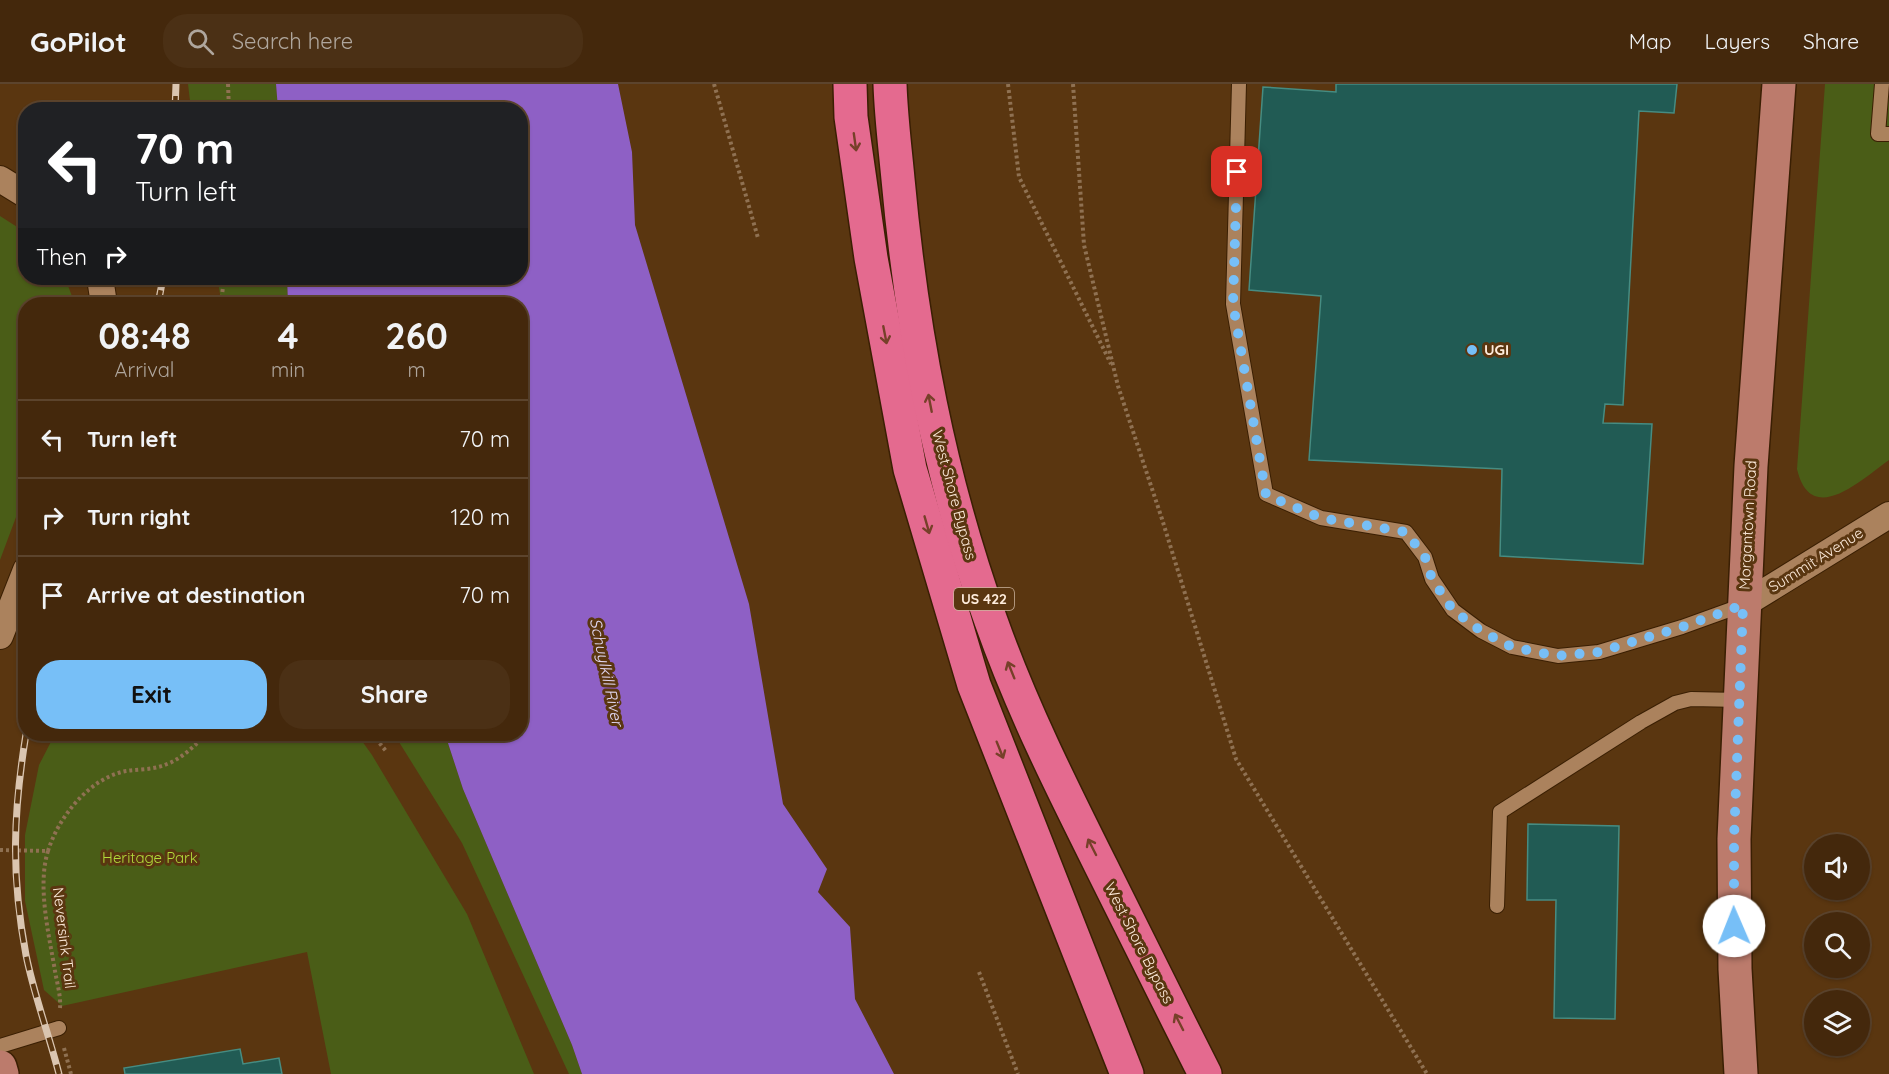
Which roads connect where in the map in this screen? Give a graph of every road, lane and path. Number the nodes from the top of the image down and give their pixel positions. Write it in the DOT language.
graph roads {
  1 [pos="228,84"];
  2 [pos="714,84"];
  3 [pos="850,84"];
  4 [pos="890,84"];
  5 [pos="1008,84"];
  6 [pos="1073,84"];
  7 [pos="1239,84"];
  8 [pos="1779,84"];
  9 [pos="1882,84"];
  10 [pos="229,102"];
  11 [pos="1889,134"];
  12 [pos="0,179"];
  13 [pos="18,190"];
  14 [pos="758,238"];
  15 [pos="1115,373"];
  16 [pos="1889,515"];
  17 [pos="18,590"];
  18 [pos="1743,605"];
  19 [pos="0,636"];
  20 [pos="1740,700"];
  21 [pos="199,741"];
  22 [pos="378,741"];
  23 [pos="386,751"];
  24 [pos="0,850"];
  25 [pos="48,851"];
  26 [pos="1497,906"];
  27 [pos="979,972"];
  28 [pos="59,1028"];
  29 [pos="0,1046"];
  30 [pos="0,1067"];
  31 [pos="2,1074"];
  32 [pos="71,1074"];
  33 [pos="1018,1074"];
  34 [pos="1127,1074"];
  35 [pos="1205,1074"];
  36 [pos="1428,1074"];
  37 [pos="1741,1074"];
  1 -- 10 [label="path"];
  2 -- 14 [label="path"];
  3 -- 34 [label="highway, US 422, one-way"];
  35 -- 4 [label="highway, West Shore Bypass / US 422, one-way"];
  5 -- 15 [label="path"];
  6 -- 15 [label="path"];
  7 -- 18 [label="lane"];
  8 -- 18 [label="main road, Morgantown Road"];
  9 -- 11 [label="lane"];
  12 -- 13 [label="street"];
  15 -- 36 [label="path"];
  16 -- 18 [label="street, Summit Avenue"];
  17 -- 19 [label="street"];
  18 -- 20 [label="main road, Morgantown Road"];
  20 -- 26 [label="lane"];
  20 -- 37 [label="main road, Morgantown Road"];
  21 -- 25 [label="path, Neversink Trail"];
  22 -- 23 [label="path"];
  24 -- 25 [label="path"];
  25 -- 28 [label="path, Neversink Trail"];
  27 -- 33 [label="path"];
  28 -- 29 [label="lane"];
  28 -- 32 [label="path, Neversink Trail"];
  30 -- 31 [label="main road"];
}
